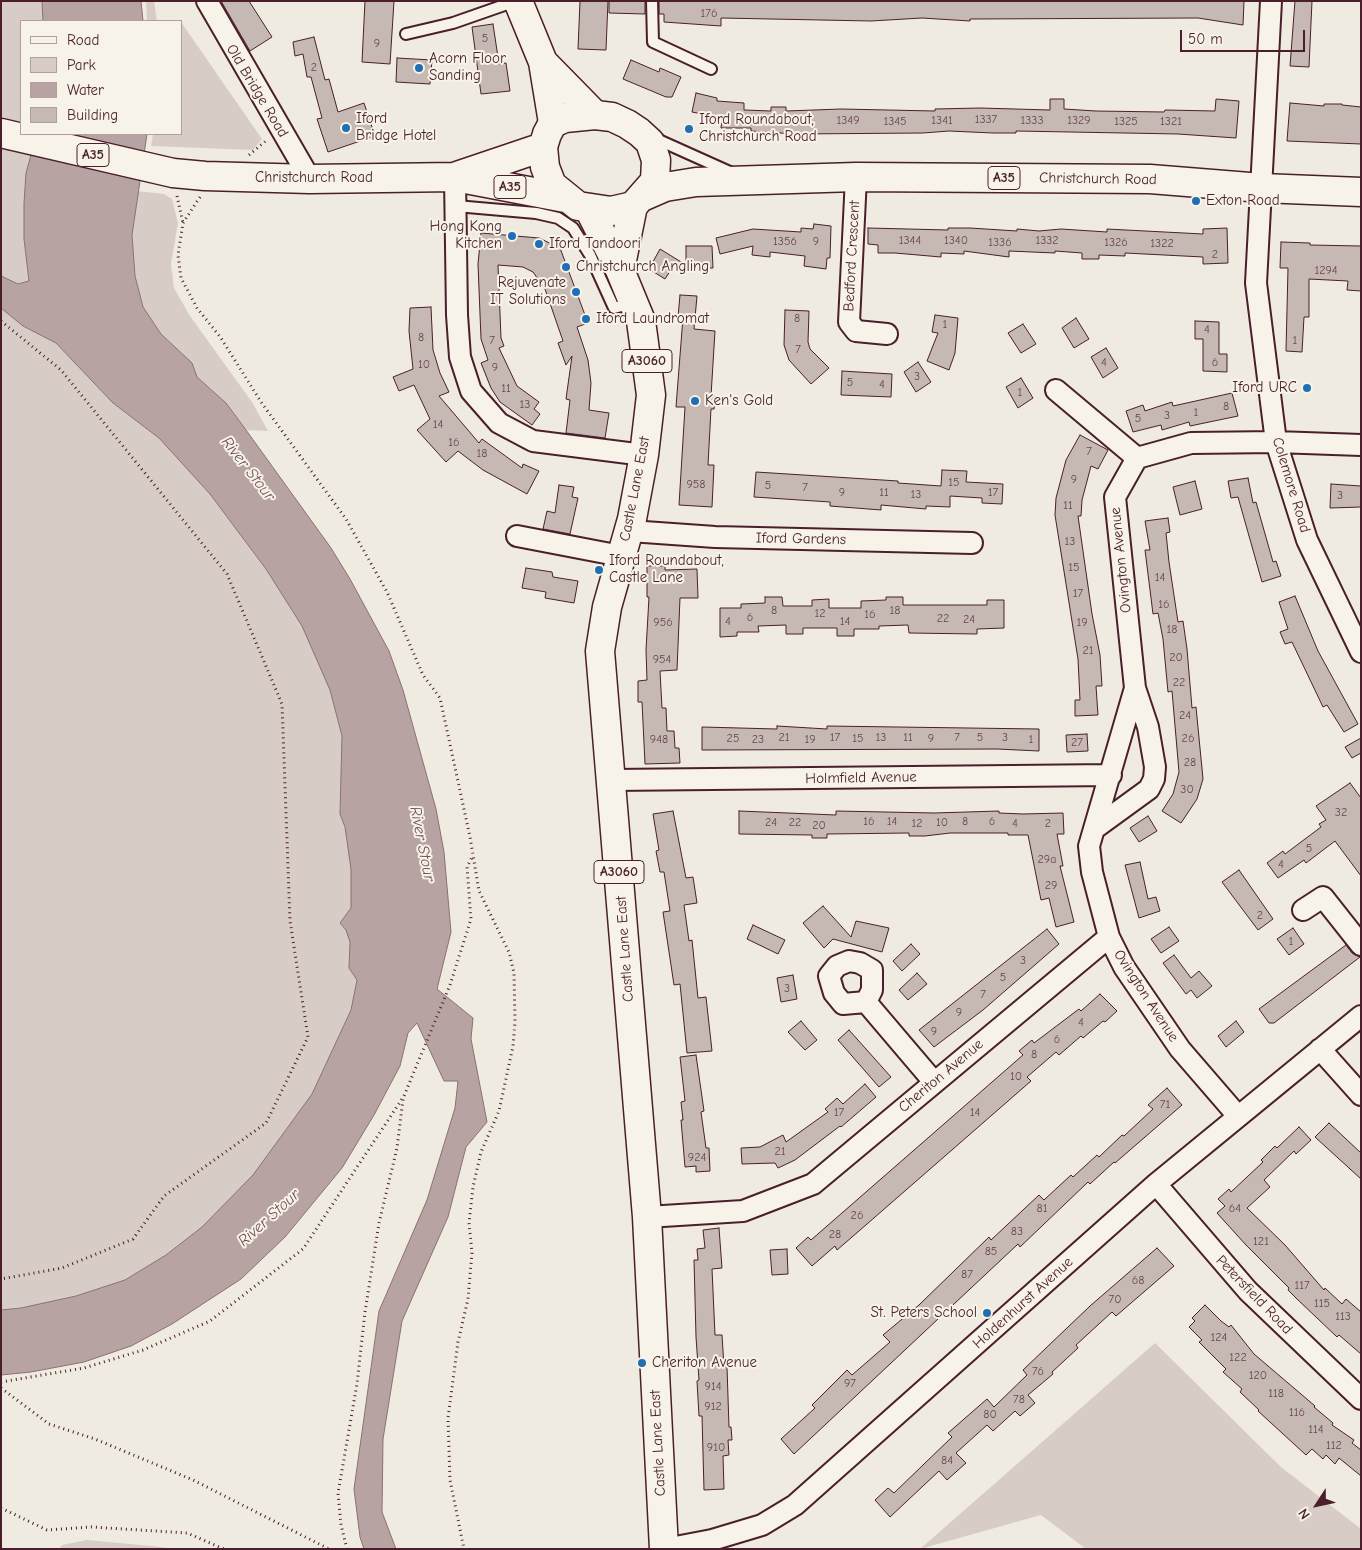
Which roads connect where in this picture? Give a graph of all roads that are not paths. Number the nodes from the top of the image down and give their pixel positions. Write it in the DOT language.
graph roads {
  1 [pos="207,1"];
  2 [pos="517,1"];
  3 [pos="652,1"];
  4 [pos="1271,1"];
  5 [pos="406,34"];
  6 [pos="543,62"];
  7 [pos="711,69"];
  8 [pos="594,115"];
  9 [pos="639,132"];
  10 [pos="8,135"];
  11 [pos="548,135"];
  12 [pos="656,160"];
  13 [pos="455,177"];
  14 [pos="856,177"];
  15 [pos="310,179"];
  16 [pos="745,179"];
  17 [pos="696,182"];
  18 [pos="1262,188"];
  19 [pos="1361,192"];
  20 [pos="638,201"];
  21 [pos="577,203"];
  22 [pos="456,206"];
  23 [pos="620,270"];
  24 [pos="634,303"];
  25 [pos="887,334"];
  26 [pos="1056,390"];
  27 [pos="1276,442"];
  28 [pos="1361,445"];
  29 [pos="644,455"];
  30 [pos="1137,458"];
  31 [pos="630,531"];
  32 [pos="517,536"];
  33 [pos="972,543"];
  34 [pos="621,556"];
  35 [pos="1361,652"];
  36 [pos="1135,688"];
  37 [pos="1111,775"];
  38 [pos="612,780"];
  39 [pos="1094,829"];
  40 [pos="1303,910"];
  41 [pos="1109,937"];
  42 [pos="1361,944"];
  43 [pos="866,1002"];
  44 [pos="1361,1016"];
  45 [pos="1320,1049"];
  46 [pos="934,1082"];
  47 [pos="1361,1095"];
  48 [pos="1237,1115"];
  49 [pos="1156,1184"];
  50 [pos="648,1217"];
  51 [pos="1361,1399"];
  52 [pos="664,1549"];
  1 -- 15 [label="street, Old Bridge Road"];
  2 -- 5 [label="lane"];
  2 -- 6 [label="main road"];
  3 -- 7 [label="lane"];
  4 -- 18 [label="street"];
  6 -- 8 [label="main road"];
  6 -- 11 [label="main road"];
  8 -- 9 [label="main road"];
  8 -- 11 [label="main road"];
  9 -- 12 [label="main road"];
  9 -- 16 [label="lane, Christchurch Road / A35"];
  10 -- 15 [label="main road, Christchurch Road / A35"];
  11 -- 13 [label="main road, Christchurch Road / A35"];
  11 -- 21 [label="main road"];
  12 -- 17 [label="main road"];
  12 -- 20 [label="main road"];
  13 -- 15 [label="main road, Christchurch Road / A35"];
  13 -- 21 [label="main road, Christchurch Road / A35"];
  13 -- 22 [label="street"];
  14 -- 16 [label="main road, Christchurch Road / A35"];
  14 -- 18 [label="main road, Christchurch Road / A35"];
  14 -- 25 [label="street, Bedford Crescent"];
  16 -- 17 [label="main road, Christchurch Road / A35"];
  17 -- 20 [label="main road, Christchurch Road / A35"];
  18 -- 19 [label="main road, Christchurch Road / A35"];
  18 -- 27 [label="street, Colemore Road"];
  20 -- 21 [label="main road"];
  20 -- 23 [label="main road"];
  21 -- 23 [label="main road, Castle Lane East / A3060"];
  22 -- 24 [label="lane"];
  22 -- 29 [label="street"];
  23 -- 24 [label="main road, Castle Lane East / A3060"];
  24 -- 29 [label="main road, Castle Lane East / A3060"];
  26 -- 30 [label="street"];
  27 -- 28 [label="street"];
  27 -- 30 [label="street"];
  27 -- 35 [label="street, Colemore Road"];
  29 -- 31 [label="main road, Castle Lane East / A3060"];
  30 -- 36 [label="street, Ovington Avenue"];
  31 -- 33 [label="street, Iford Gardens"];
  31 -- 34 [label="main road, Castle Lane East / A3060"];
  32 -- 34 [label="street"];
  34 -- 38 [label="main road, Castle Lane East / A3060"];
  36 -- 37 [label="street, Ovington Avenue"];
  36 -- 39 [label="street, Ovington Avenue"];
  37 -- 38 [label="street, Holmfield Avenue"];
  37 -- 39 [label="street, Ovington Avenue"];
  38 -- 50 [label="main road, Castle Lane East / A3060"];
  39 -- 41 [label="street, Ovington Avenue"];
  40 -- 42 [label="street"];
  41 -- 46 [label="street, Cheriton Avenue"];
  41 -- 48 [label="street, Ovington Avenue"];
  43 -- 46 [label="street"];
  44 -- 45 [label="street, Holdenhurst Avenue"];
  45 -- 47 [label="street"];
  45 -- 48 [label="street, Holdenhurst Avenue"];
  46 -- 50 [label="street, Cheriton Avenue"];
  48 -- 49 [label="street, Holdenhurst Avenue"];
  49 -- 51 [label="street, Petersfield Road"];
  49 -- 52 [label="street, Holdenhurst Avenue"];
  50 -- 52 [label="main road, Castle Lane East / A3060"];
}
